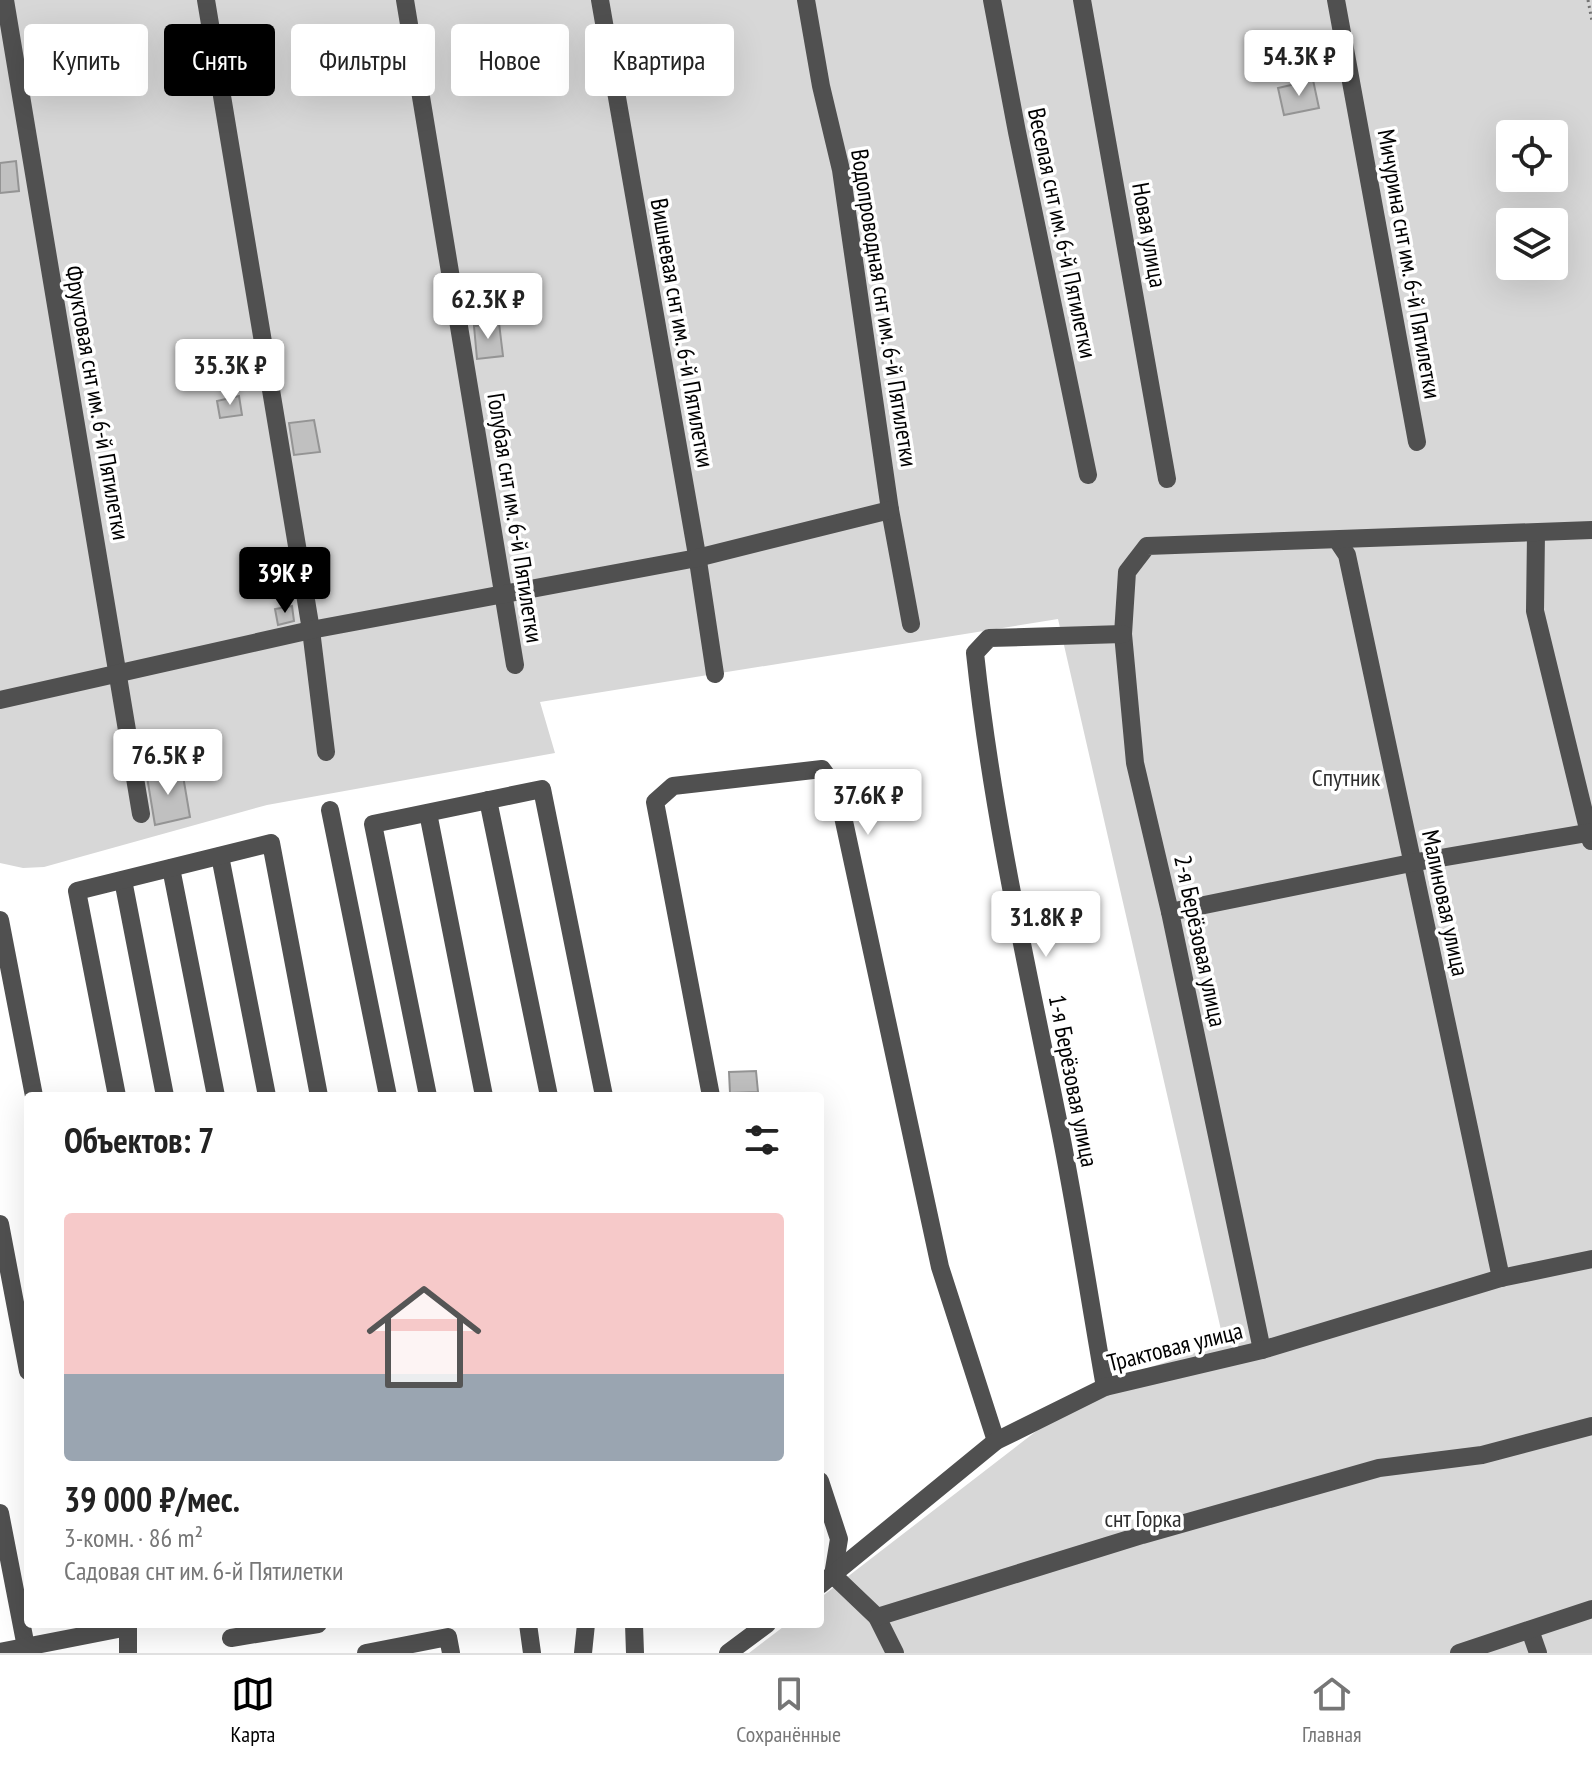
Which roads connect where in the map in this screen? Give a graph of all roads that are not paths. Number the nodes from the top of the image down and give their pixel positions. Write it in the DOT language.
graph roads {
  1 [pos="5,0"];
  2 [pos="206,0"];
  3 [pos="405,0"];
  4 [pos="600,0"];
  5 [pos="806,0"];
  6 [pos="992,0"];
  7 [pos="1082,0"];
  8 [pos="1336,0"];
  9 [pos="1417,442"];
  10 [pos="1088,475"];
  11 [pos="1167,479"];
  12 [pos="890,510"];
  13 [pos="1592,530"];
  14 [pos="1536,533"];
  15 [pos="1337,540"];
  16 [pos="697,558"];
  17 [pos="502,595"];
  18 [pos="911,624"];
  19 [pos="311,630"];
  20 [pos="1123,634"];
  21 [pos="515,665"];
  22 [pos="118,673"];
  23 [pos="715,674"];
  24 [pos="0,700"];
  25 [pos="326,752"];
  26 [pos="488,800"];
  27 [pos="330,810"];
  28 [pos="428,813"];
  29 [pos="141,814"];
  30 [pos="1591,836"];
  31 [pos="220,856"];
  32 [pos="1411,863"];
  33 [pos="171,868"];
  34 [pos="123,880"];
  35 [pos="1170,912"];
  36 [pos="0,920"];
  37 [pos="33,1092"];
  38 [pos="116,1092"];
  39 [pos="164,1092"];
  40 [pos="215,1092"];
  41 [pos="266,1092"];
  42 [pos="318,1092"];
  43 [pos="387,1092"];
  44 [pos="427,1092"];
  45 [pos="483,1092"];
  46 [pos="548,1092"];
  47 [pos="603,1092"];
  48 [pos="710,1092"];
  49 [pos="0,1224"];
  50 [pos="1592,1259"];
  51 [pos="1501,1278"];
  52 [pos="24,1350"];
  53 [pos="1262,1350"];
  54 [pos="1105,1387"];
  55 [pos="1592,1426"];
  56 [pos="996,1441"];
  57 [pos="824,1493"];
  58 [pos="0,1513"];
  59 [pos="827,1580"];
  60 [pos="1592,1609"];
  61 [pos="877,1617"];
  62 [pos="98,1628"];
  63 [pos="128,1628"];
  64 [pos="292,1628"];
  65 [pos="529,1628"];
  66 [pos="586,1628"];
  67 [pos="634,1628"];
  68 [pos="762,1628"];
  69 [pos="78,1630"];
  70 [pos="1530,1630"];
  71 [pos="228,1638"];
  72 [pos="26,1647"];
  73 [pos="411,1649"];
  74 [pos="0,1652"];
  75 [pos="128,1653"];
  76 [pos="366,1653"];
  77 [pos="451,1653"];
  78 [pos="532,1653"];
  79 [pos="583,1653"];
  80 [pos="635,1653"];
  81 [pos="728,1653"];
  82 [pos="895,1653"];
  83 [pos="1459,1653"];
  84 [pos="1538,1653"];
  1 -- 22 [label="street, Фруктовая снт им. 6-й Пятилетки"];
  2 -- 19 [label="street"];
  3 -- 17 [label="street, Голубая снт им. 6-й Пятилетки"];
  4 -- 16 [label="street, Вишневая снт им. 6-й Пятилетки"];
  5 -- 12 [label="street, Водопроводная снт им. 6-й Пятилетки"];
  6 -- 10 [label="street, Веселая снт им. 6-й Пятилетки"];
  7 -- 11 [label="street, Новая улица"];
  8 -- 9 [label="street, Мичурина снт им. 6-й Пятилетки"];
  12 -- 16 [label="street"];
  12 -- 18 [label="street, Водопроводная снт им. 6-й Пятилетки"];
  13 -- 14 [label="street"];
  14 -- 15 [label="street"];
  14 -- 30 [label="street"];
  15 -- 20 [label="street, 2-я Берёзовая улица"];
  15 -- 32 [label="street, Малиновая улица"];
  16 -- 17 [label="street"];
  16 -- 23 [label="street, Вишневая снт им. 6-й Пятилетки"];
  17 -- 19 [label="street"];
  17 -- 21 [label="street, Голубая снт им. 6-й Пятилетки"];
  19 -- 22 [label="street"];
  19 -- 25 [label="street"];
  20 -- 35 [label="street, 2-я Берёзовая улица"];
  20 -- 54 [label="street, 1-я Берёзовая улица"];
  22 -- 24 [label="street"];
  22 -- 29 [label="street, Фруктовая снт им. 6-й Пятилетки"];
  26 -- 28 [label="street"];
  26 -- 46 [label="street"];
  26 -- 47 [label="street"];
  27 -- 43 [label="street"];
  28 -- 44 [label="street"];
  28 -- 45 [label="street"];
  30 -- 32 [label="street"];
  31 -- 33 [label="street"];
  31 -- 41 [label="street"];
  31 -- 42 [label="street"];
  32 -- 35 [label="street"];
  32 -- 51 [label="street, Малиновая улица"];
  33 -- 34 [label="street"];
  33 -- 40 [label="street"];
  34 -- 38 [label="street"];
  34 -- 39 [label="street"];
  35 -- 53 [label="street, 2-я Берёзовая улица"];
  36 -- 37 [label="street"];
  48 -- 56 [label="street"];
  49 -- 52 [label="street"];
  50 -- 51 [label="street, Трактовая улица"];
  51 -- 53 [label="street, Трактовая улица"];
  53 -- 54 [label="street, Трактовая улица"];
  54 -- 56 [label="street, Трактовая улица"];
  55 -- 61 [label="street"];
  56 -- 59 [label="street, Трактовая улица"];
  57 -- 59 [label="street"];
  58 -- 72 [label="street"];
  59 -- 61 [label="street"];
  60 -- 70 [label="street"];
  61 -- 82 [label="street"];
  62 -- 69 [label="street"];
  63 -- 75 [label="street"];
  64 -- 71 [label="street"];
  65 -- 78 [label="street"];
  66 -- 79 [label="street"];
  67 -- 80 [label="street"];
  68 -- 81 [label="street"];
  69 -- 72 [label="street"];
  70 -- 83 [label="street"];
  70 -- 84 [label="street"];
  72 -- 74 [label="street"];
  73 -- 76 [label="street"];
  73 -- 77 [label="street"];
}
